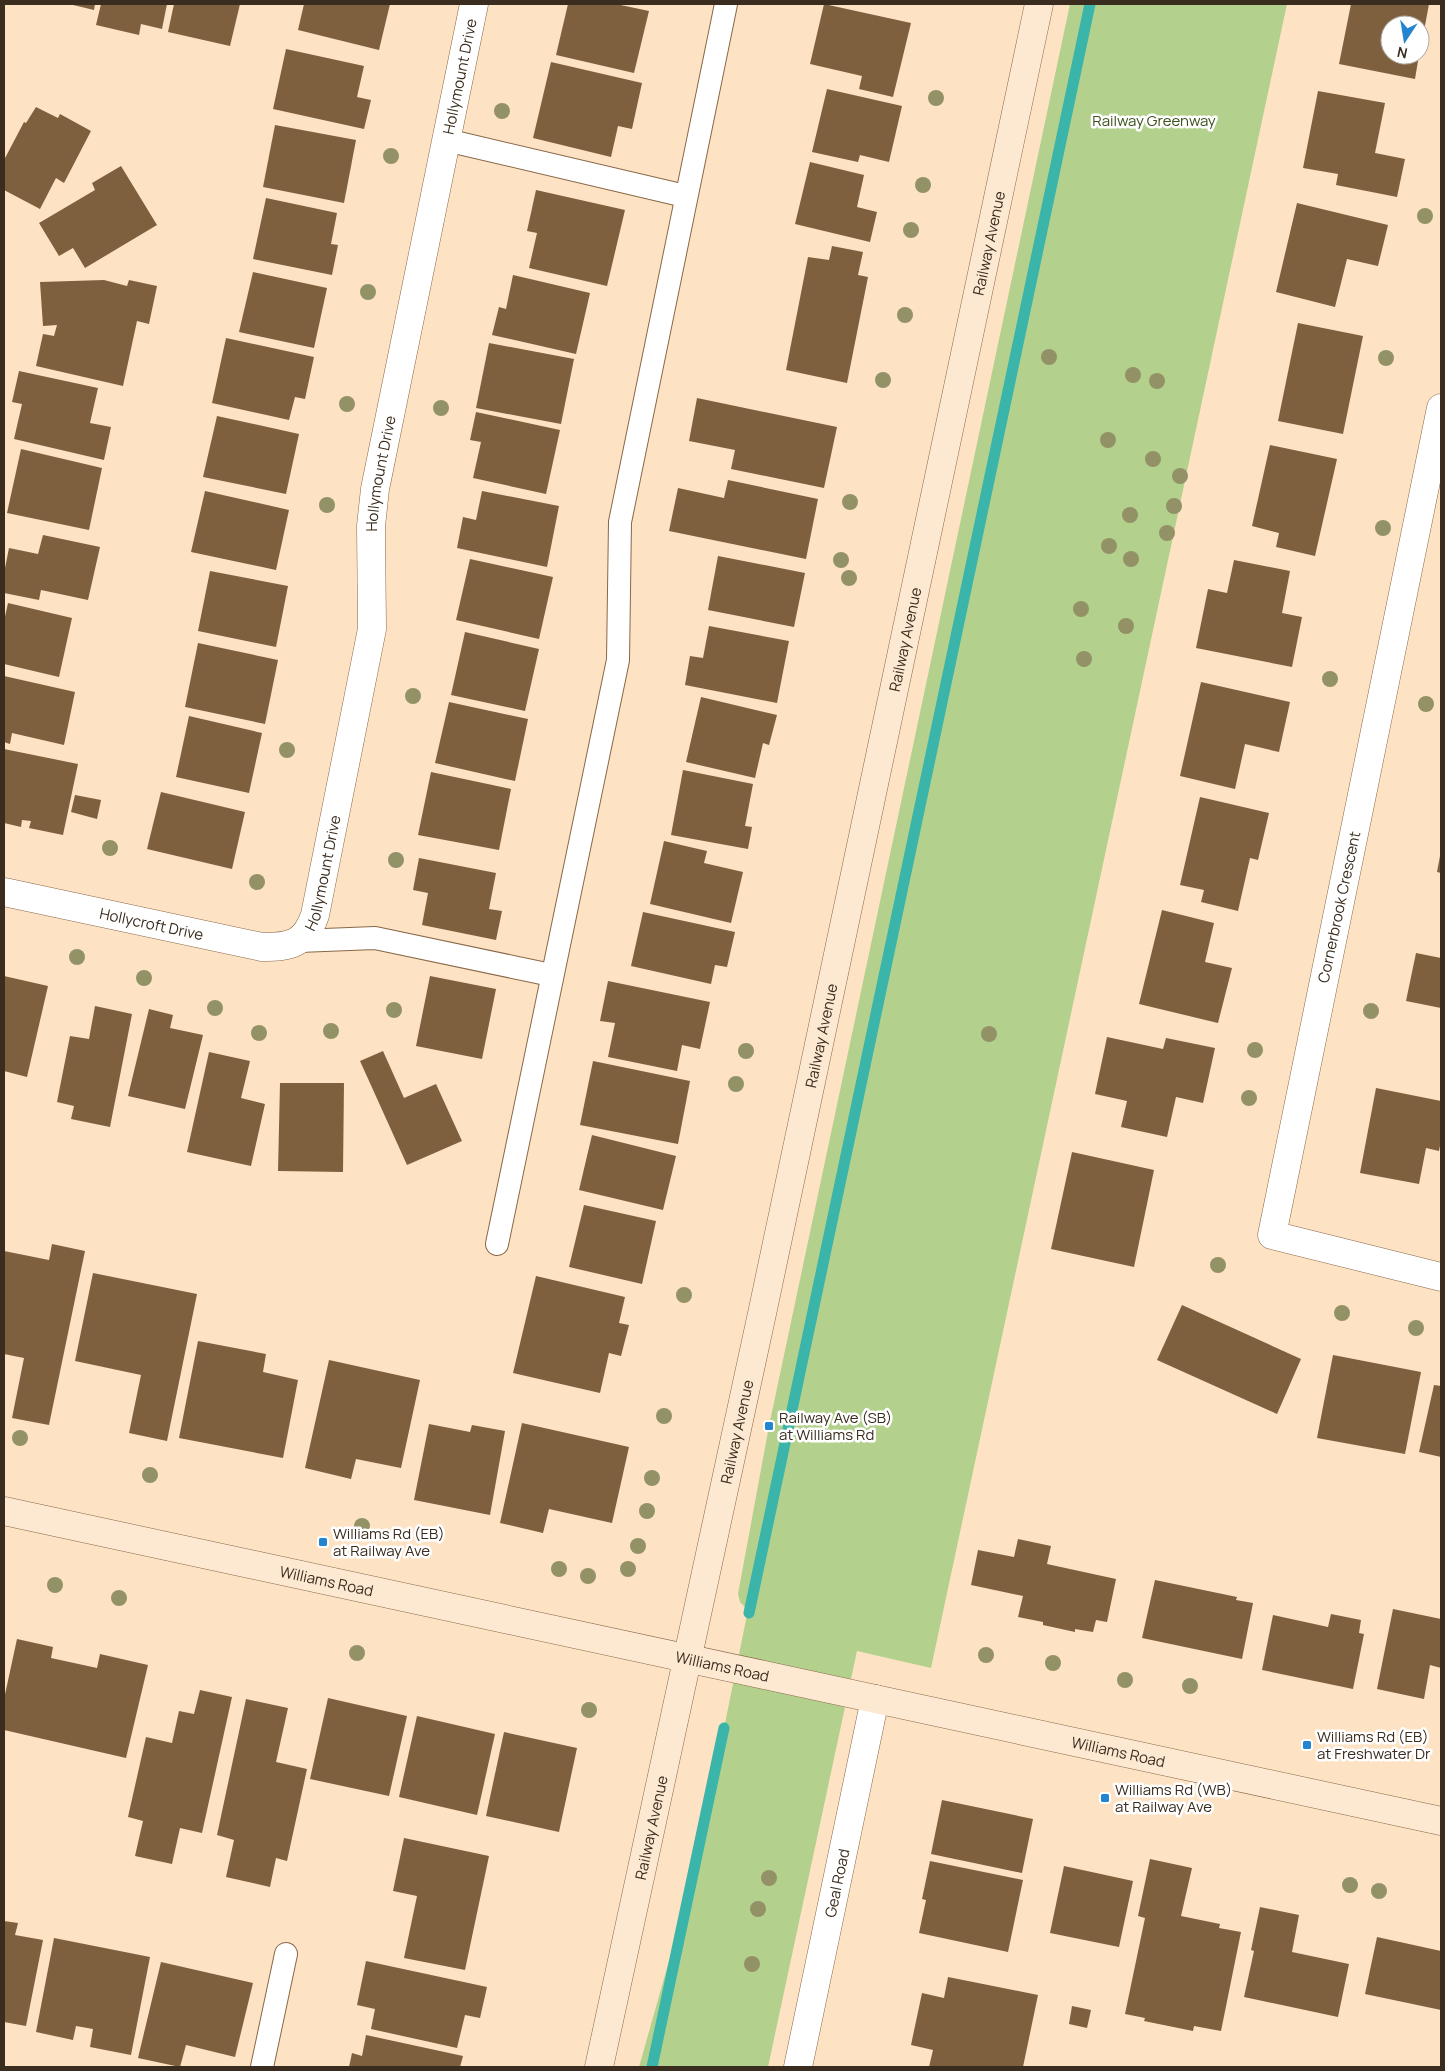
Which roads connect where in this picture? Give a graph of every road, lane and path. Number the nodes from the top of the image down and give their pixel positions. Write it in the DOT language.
graph roads {
  1 [pos="474,4"];
  2 [pos="726,4"];
  3 [pos="1039,4"];
  4 [pos="446,140"];
  5 [pos="685,196"];
  6 [pos="1441,408"];
  7 [pos="4,892"];
  8 [pos="299,941"];
  9 [pos="551,976"];
  10 [pos="497,1244"];
  11 [pos="1441,1277"];
  12 [pos="4,1512"];
  13 [pos="688,1659"];
  14 [pos="875,1699"];
  15 [pos="1441,1821"];
  16 [pos="286,1954"];
  17 [pos="262,2067"];
  18 [pos="599,2067"];
  19 [pos="798,2067"];
  1 -- 4 [label="street, Hollymount Drive"];
  2 -- 5 [label="lane"];
  3 -- 13 [label="main road, Railway Avenue"];
  4 -- 5 [label="lane"];
  4 -- 8 [label="street, Hollymount Drive"];
  5 -- 9 [label="lane"];
  6 -- 11 [label="street, Cornerbrook Crescent"];
  7 -- 8 [label="street, Hollycroft Drive"];
  8 -- 9 [label="lane"];
  9 -- 10 [label="lane"];
  12 -- 13 [label="main road, Williams Road"];
  13 -- 14 [label="main road, Williams Road"];
  13 -- 18 [label="main road, Railway Avenue"];
  14 -- 15 [label="main road, Williams Road"];
  14 -- 19 [label="street, Geal Road"];
  16 -- 17 [label="lane"];
}
